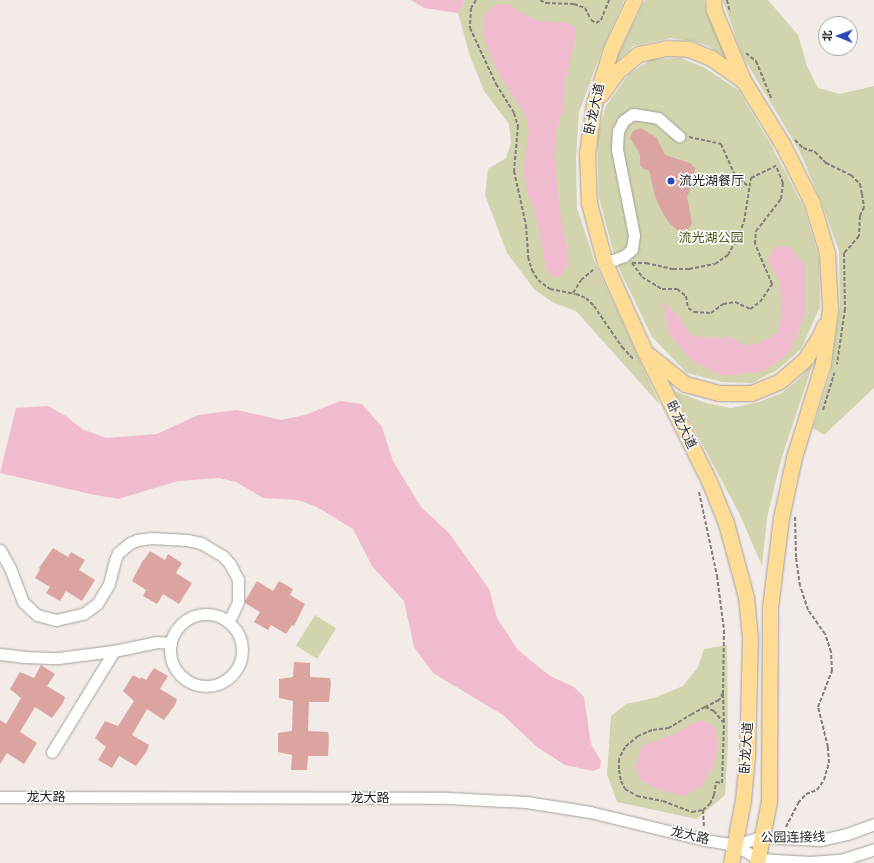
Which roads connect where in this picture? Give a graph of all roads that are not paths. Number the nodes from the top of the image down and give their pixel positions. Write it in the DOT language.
graph roads {
  1 [pos="634,0"];
  2 [pos="713,0"];
  3 [pos="743,80"];
  4 [pos="594,104"];
  5 [pos="678,136"];
  6 [pos="605,263"];
  7 [pos="830,309"];
  8 [pos="640,357"];
  9 [pos="0,550"];
  10 [pos="226,621"];
  11 [pos="171,643"];
  12 [pos="114,651"];
  13 [pos="0,654"];
  14 [pos="52,752"];
  15 [pos="0,797"];
  16 [pos="874,824"];
  17 [pos="762,837"];
  18 [pos="735,845"];
  19 [pos="874,849"];
  20 [pos="758,861"];
  21 [pos="731,863"];
  1 -- 4 [label="main road, 卧龙大道"];
  2 -- 3 [label="main road, 卧龙大道"];
  3 -- 4 [label="main road"];
  3 -- 7 [label="main road, 卧龙大道"];
  4 -- 6 [label="main road, 卧龙大道"];
  5 -- 6 [label="street"];
  6 -- 8 [label="main road, 卧龙大道"];
  7 -- 8 [label="main road"];
  7 -- 17 [label="main road, 卧龙大道"];
  8 -- 18 [label="main road, 卧龙大道"];
  9 -- 10 [label="street"];
  10 -- 11 [label="street"];
  10 -- 11 [label="street"];
  11 -- 12 [label="street"];
  12 -- 13 [label="street"];
  12 -- 14 [label="street"];
  15 -- 18 [label="street, 龙大路"];
  16 -- 17 [label="street, 公园连接线"];
  17 -- 18 [label="street, 公园连接线"];
  17 -- 20 [label="main road, 卧龙大道"];
  18 -- 20 [label="street, 公园连接线"];
  18 -- 21 [label="main road, 卧龙大道"];
  19 -- 20 [label="street, 公园连接线"];
}
